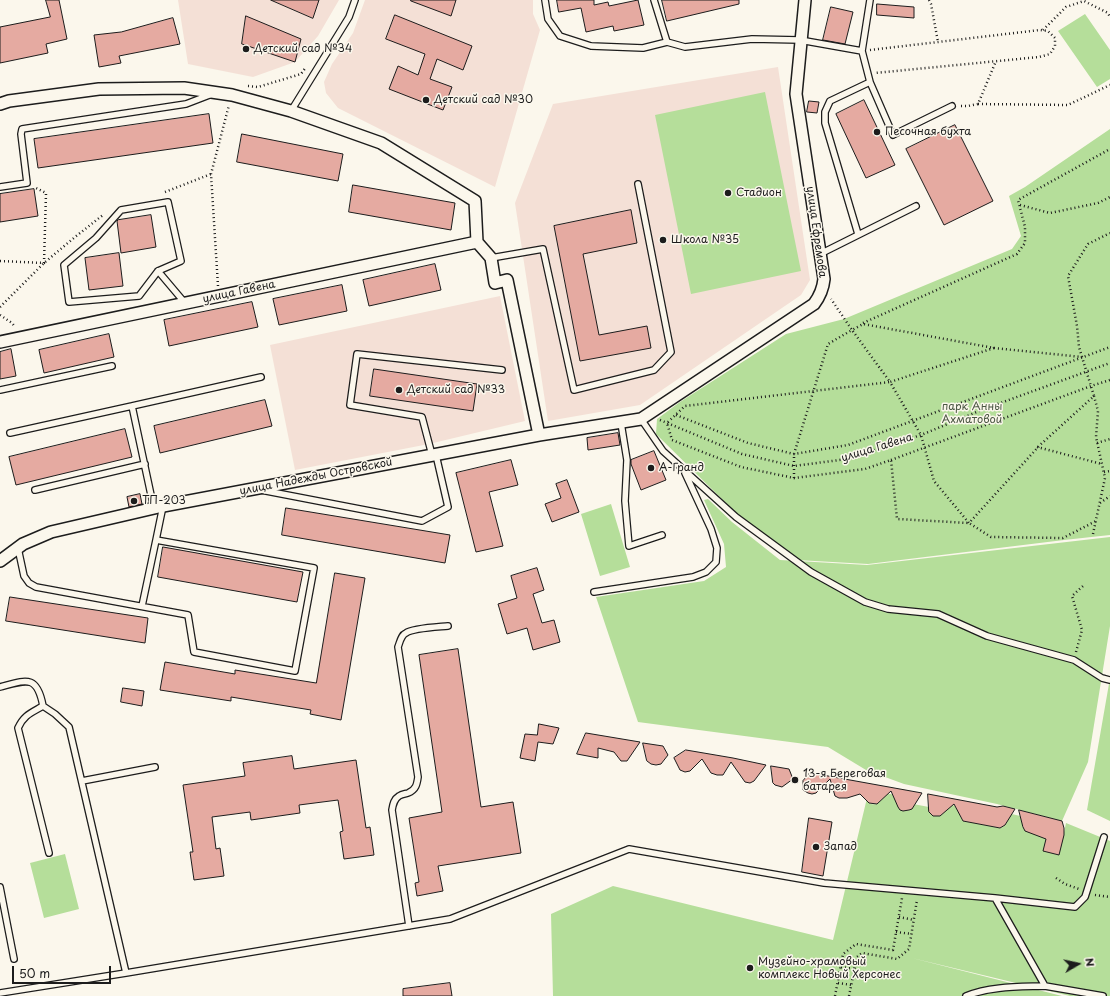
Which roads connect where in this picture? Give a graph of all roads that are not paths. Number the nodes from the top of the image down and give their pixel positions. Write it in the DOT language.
graph roads {
  1 [pos="355,0"];
  2 [pos="545,0"];
  3 [pos="654,0"];
  4 [pos="805,0"];
  5 [pos="870,0"];
  6 [pos="800,40"];
  7 [pos="666,42"];
  8 [pos="862,51"];
  9 [pos="870,82"];
  10 [pos="215,92"];
  11 [pos="0,104"];
  12 [pos="952,106"];
  13 [pos="292,111"];
  14 [pos="638,184"];
  15 [pos="0,187"];
  16 [pos="916,206"];
  17 [pos="858,234"];
  18 [pos="477,242"];
  19 [pos="820,254"];
  20 [pos="491,258"];
  21 [pos="158,271"];
  22 [pos="185,303"];
  23 [pos="0,342"];
  24 [pos="112,366"];
  25 [pos="502,370"];
  26 [pos="261,377"];
  27 [pos="0,390"];
  28 [pos="132,406"];
  29 [pos="645,417"];
  30 [pos="621,422"];
  31 [pos="10,433"];
  32 [pos="539,435"];
  33 [pos="434,455"];
  34 [pos="145,464"];
  35 [pos="683,469"];
  36 [pos="255,489"];
  37 [pos="35,490"];
  38 [pos="159,508"];
  39 [pos="662,535"];
  40 [pos="156,540"];
  41 [pos="18,547"];
  42 [pos="0,562"];
  43 [pos="594,592"];
  44 [pos="142,606"];
  45 [pos="448,626"];
  46 [pos="1110,680"];
  47 [pos="0,687"];
  48 [pos="43,706"];
  49 [pos="155,768"];
  50 [pos="82,781"];
  51 [pos="1104,837"];
  52 [pos="49,853"];
  53 [pos="0,887"];
  54 [pos="995,898"];
  55 [pos="408,926"];
  56 [pos="14,959"];
  57 [pos="126,973"];
  58 [pos="1045,986"];
  59 [pos="0,993"];
  60 [pos="966,996"];
  61 [pos="1103,996"];
  1 -- 13 [label="lane"];
  2 -- 7 [label="lane"];
  3 -- 7 [label="lane"];
  4 -- 6 [label="street, улица Ефремова"];
  5 -- 8 [label="lane"];
  6 -- 7 [label="lane"];
  6 -- 8 [label="lane"];
  6 -- 19 [label="street, улица Ефремова"];
  8 -- 9 [label="lane"];
  9 -- 12 [label="lane"];
  9 -- 17 [label="lane"];
  10 -- 11 [label="street"];
  10 -- 13 [label="street"];
  10 -- 15 [label="lane"];
  13 -- 18 [label="street"];
  14 -- 20 [label="lane"];
  16 -- 17 [label="lane"];
  17 -- 19 [label="lane"];
  18 -- 20 [label="street"];
  18 -- 22 [label="street, улица Гавена"];
  19 -- 29 [label="street, улица Ефремова"];
  20 -- 32 [label="street"];
  21 -- 21 [label="lane"];
  21 -- 22 [label="lane"];
  22 -- 23 [label="street, улица Гавена"];
  24 -- 27 [label="lane"];
  25 -- 33 [label="lane"];
  26 -- 28 [label="lane"];
  28 -- 31 [label="lane"];
  28 -- 34 [label="lane"];
  29 -- 30 [label="street, улица Надежды Островской"];
  29 -- 35 [label="lane"];
  30 -- 32 [label="street, улица Надежды Островской"];
  30 -- 39 [label="lane"];
  32 -- 33 [label="street, улица Надежды Островской"];
  33 -- 36 [label="street, улица Надежды Островской"];
  33 -- 36 [label="lane"];
  34 -- 37 [label="lane"];
  34 -- 38 [label="lane"];
  35 -- 43 [label="lane"];
  35 -- 46 [label="lane"];
  36 -- 38 [label="street, улица Надежды Островской"];
  38 -- 40 [label="lane"];
  38 -- 41 [label="street, улица Надежды Островской"];
  40 -- 44 [label="lane"];
  40 -- 44 [label="lane"];
  41 -- 42 [label="street, улица Надежды Островской"];
  41 -- 44 [label="lane"];
  45 -- 55 [label="lane"];
  47 -- 48 [label="lane"];
  48 -- 50 [label="lane"];
  48 -- 52 [label="lane"];
  49 -- 50 [label="lane"];
  50 -- 57 [label="lane"];
  51 -- 54 [label="lane"];
  53 -- 56 [label="lane"];
  54 -- 55 [label="lane"];
  54 -- 58 [label="lane"];
  55 -- 57 [label="lane"];
  57 -- 59 [label="lane"];
  58 -- 60 [label="lane"];
  58 -- 61 [label="lane"];
}
